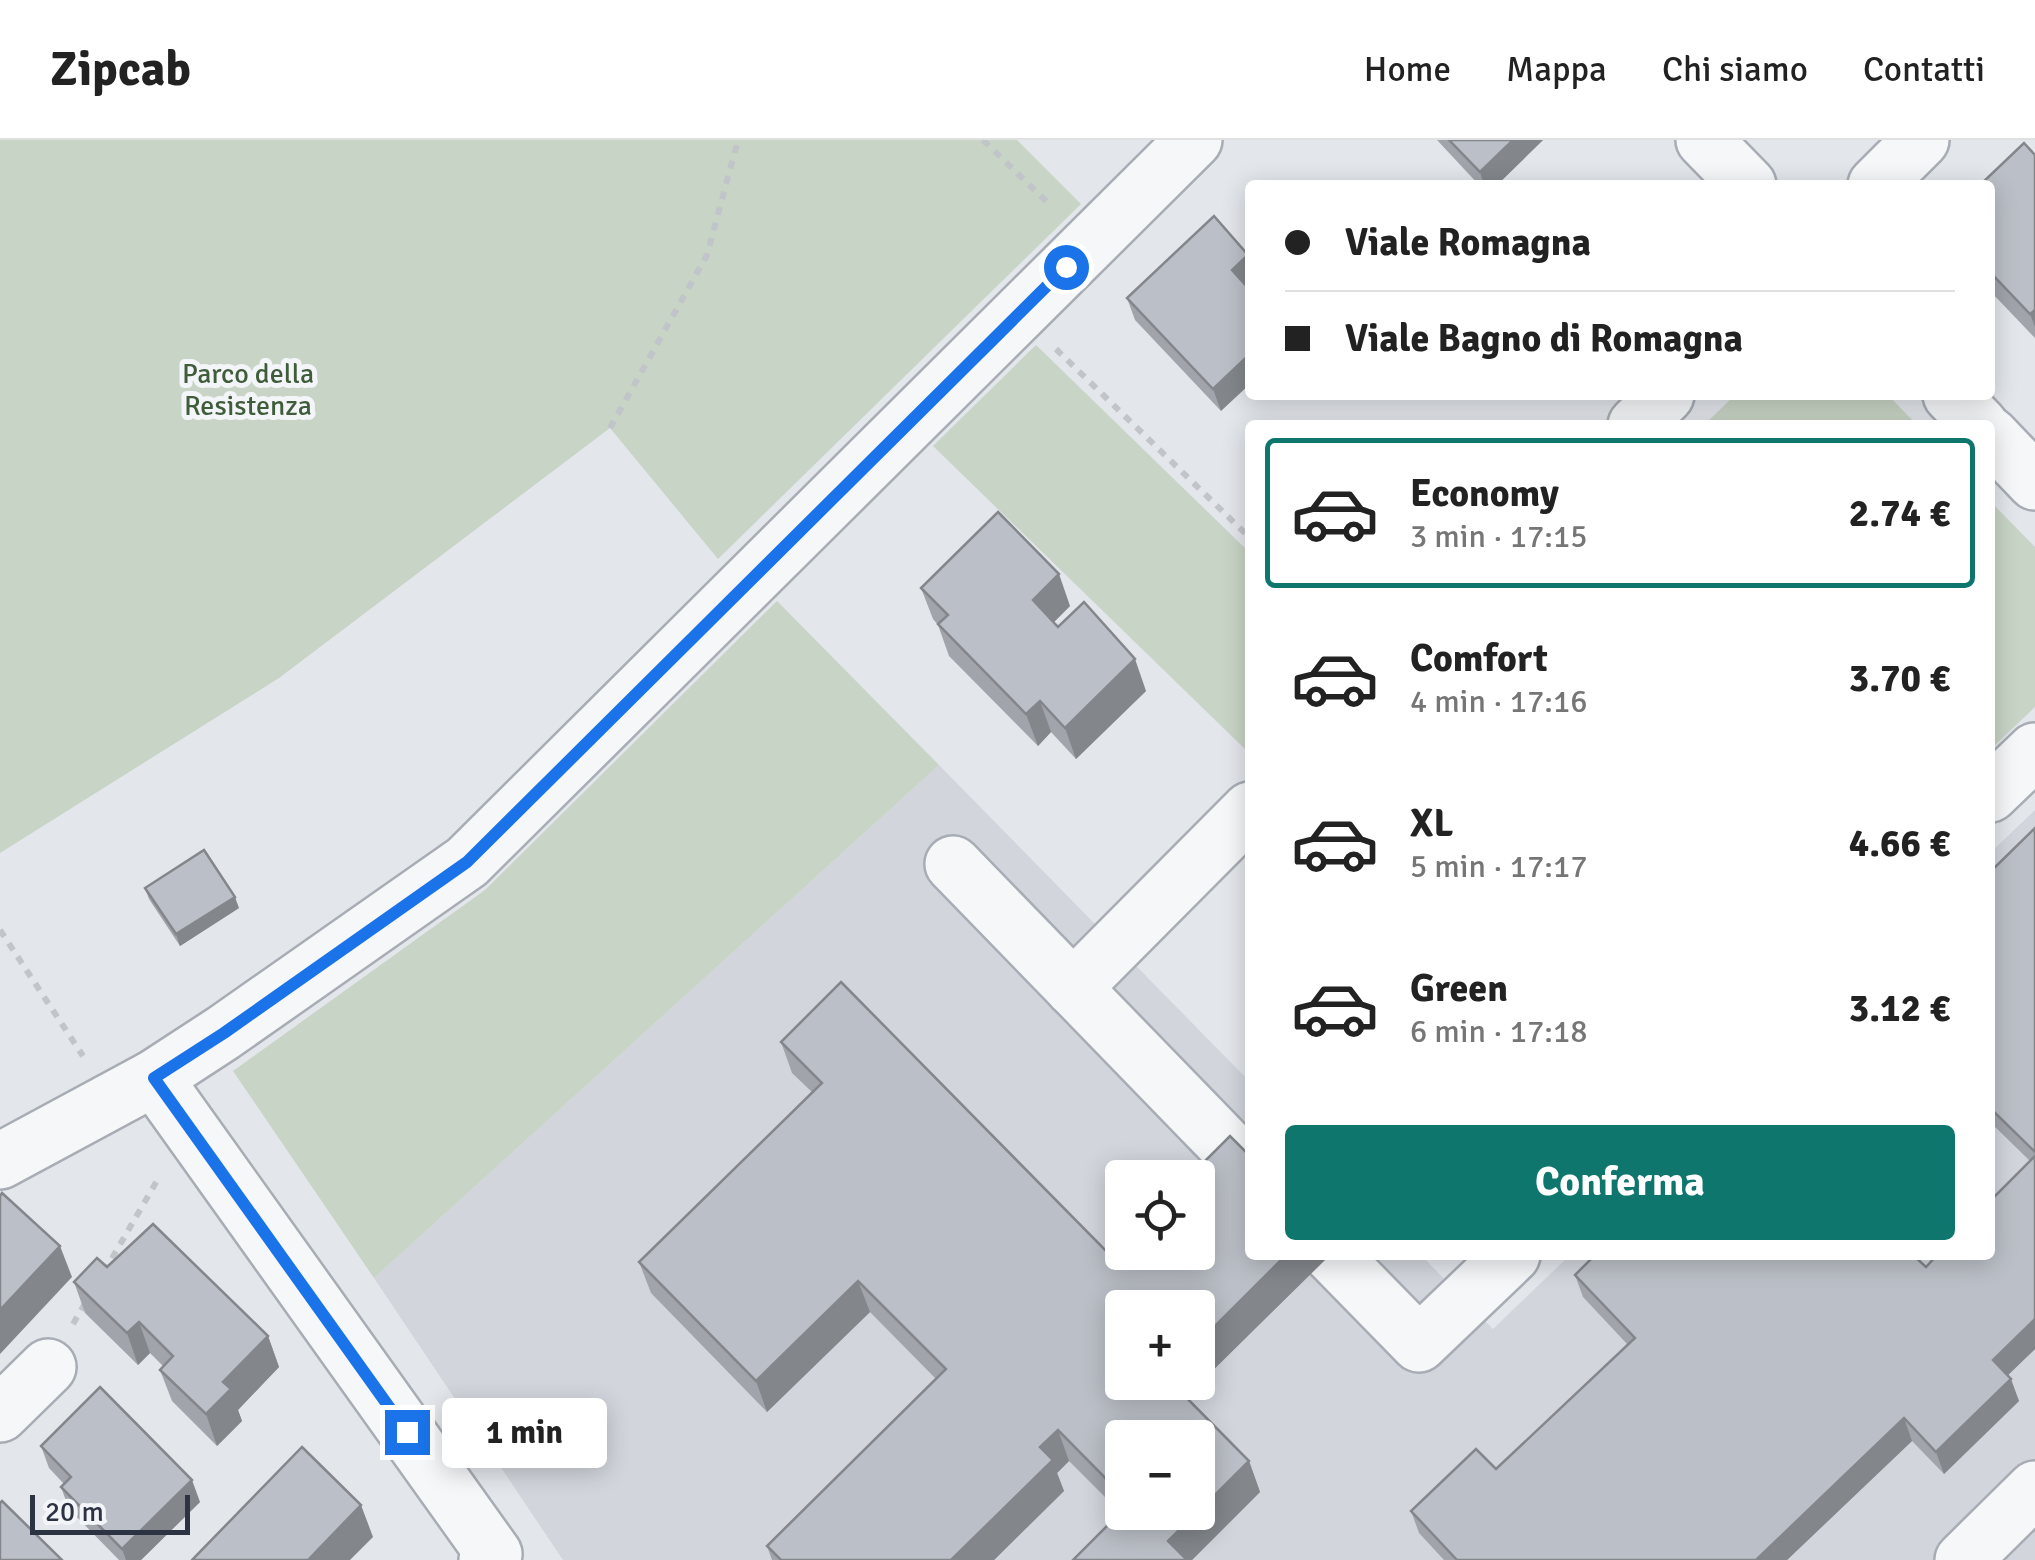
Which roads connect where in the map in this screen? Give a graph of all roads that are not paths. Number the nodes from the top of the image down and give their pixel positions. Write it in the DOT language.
graph roads {
  1 [pos="1194,140"];
  2 [pos="1704,140"];
  3 [pos="1921,140"];
  4 [pos="1743,180"];
  5 [pos="1881,180"];
  6 [pos="1661,400"];
  7 [pos="1956,400"];
  8 [pos="1641,420"];
  9 [pos="1975,420"];
  10 [pos="1995,440"];
  11 [pos="2035,482"];
  12 [pos="2035,751"];
  13 [pos="1995,789"];
  14 [pos="1245,815"];
  15 [pos="953,864"];
  16 [pos="1073,988"];
  17 [pos="154,1078"];
  18 [pos="0,1161"];
  19 [pos="1245,1165"];
  20 [pos="1337,1260"];
  21 [pos="1507,1260"];
  22 [pos="48,1368"];
  23 [pos="0,1414"];
  24 [pos="2035,1489"];
  25 [pos="493,1558"];
  26 [pos="1963,1560"];
  1 -- 17 [label="street"];
  2 -- 4 [label="street"];
  3 -- 5 [label="street"];
  6 -- 8 [label="street"];
  7 -- 9 [label="street"];
  10 -- 11 [label="street"];
  12 -- 13 [label="street"];
  14 -- 16 [label="street"];
  15 -- 16 [label="street"];
  16 -- 19 [label="street"];
  17 -- 18 [label="street"];
  17 -- 25 [label="street"];
  20 -- 21 [label="street"];
  22 -- 23 [label="street"];
  24 -- 26 [label="street"];
}
